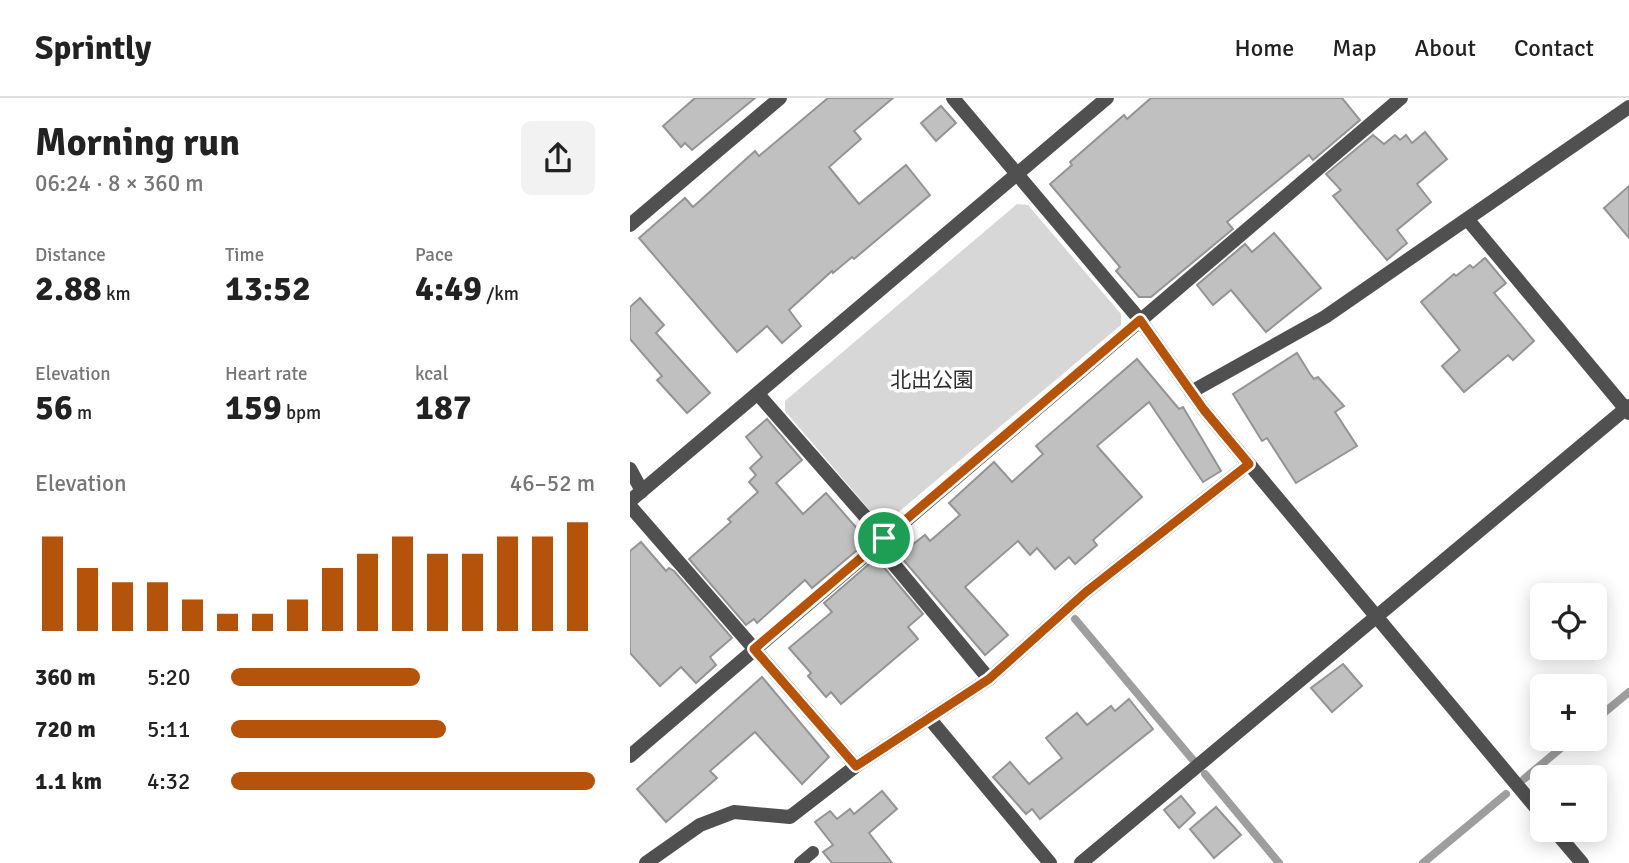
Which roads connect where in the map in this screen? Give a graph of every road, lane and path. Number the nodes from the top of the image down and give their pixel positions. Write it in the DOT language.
graph roads {
  1 [pos="780,98"];
  2 [pos="953,98"];
  3 [pos="1107,98"];
  4 [pos="1401,98"];
  5 [pos="1629,107"];
  6 [pos="1018,173"];
  7 [pos="1468,220"];
  8 [pos="630,226"];
  9 [pos="1140,320"];
  10 [pos="1191,392"];
  11 [pos="758,394"];
  12 [pos="1628,409"];
  13 [pos="1249,464"];
  14 [pos="630,469"];
  15 [pos="642,491"];
  16 [pos="630,504"];
  17 [pos="880,541"];
  18 [pos="1377,617"];
  19 [pos="754,649"];
  20 [pos="989,679"];
  21 [pos="929,718"];
  22 [pos="630,756"];
  23 [pos="856,766"];
  24 [pos="1530,801"];
  25 [pos="1564,842"];
  26 [pos="813,852"];
  27 [pos="646,863"];
  28 [pos="800,863"];
  29 [pos="1050,863"];
  30 [pos="1081,863"];
  31 [pos="1582,863"];
  1 -- 8 [label="street"];
  2 -- 6 [label="street"];
  3 -- 6 [label="street"];
  4 -- 9 [label="street"];
  5 -- 7 [label="street"];
  6 -- 9 [label="street"];
  6 -- 11 [label="street"];
  7 -- 10 [label="street"];
  7 -- 12 [label="street"];
  9 -- 10 [label="street"];
  9 -- 17 [label="street"];
  10 -- 13 [label="street"];
  11 -- 15 [label="street"];
  11 -- 17 [label="street"];
  12 -- 18 [label="street"];
  13 -- 18 [label="street"];
  13 -- 20 [label="street"];
  14 -- 15 [label="street"];
  15 -- 16 [label="street"];
  16 -- 19 [label="street"];
  17 -- 19 [label="street"];
  17 -- 20 [label="street"];
  18 -- 24 [label="street"];
  18 -- 30 [label="street"];
  19 -- 22 [label="street"];
  19 -- 23 [label="street"];
  20 -- 21 [label="street"];
  21 -- 23 [label="street"];
  21 -- 29 [label="street"];
  23 -- 27 [label="street"];
  25 -- 31 [label="street"];
  26 -- 28 [label="lane"];
}
